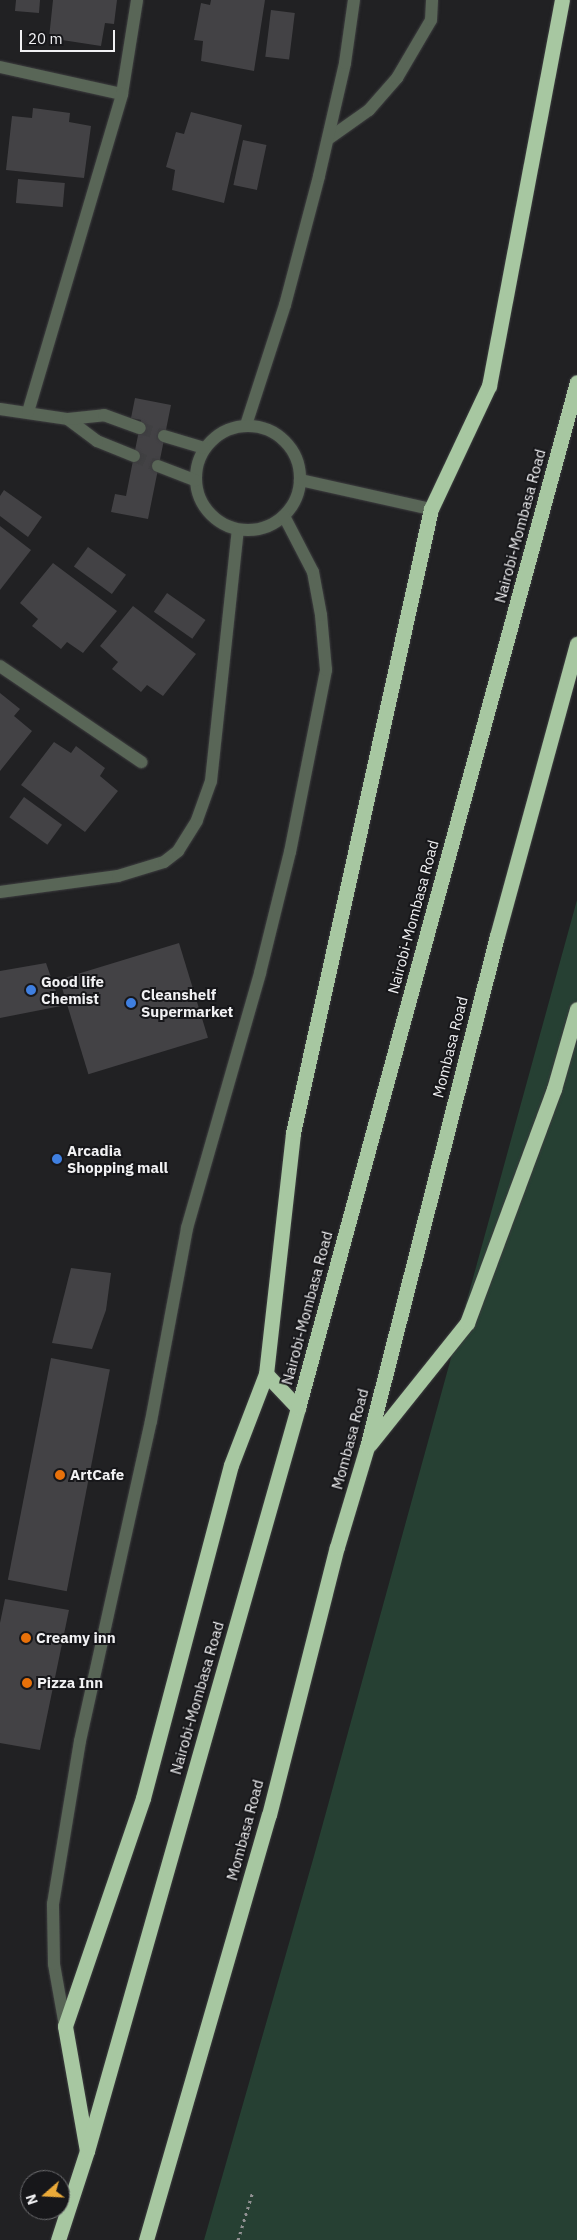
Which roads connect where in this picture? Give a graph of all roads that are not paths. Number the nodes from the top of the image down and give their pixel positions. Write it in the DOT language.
graph roads {
  1 [pos="137,0"];
  2 [pos="354,0"];
  3 [pos="432,0"];
  4 [pos="562,0"];
  5 [pos="0,67"];
  6 [pos="122,94"];
  7 [pos="328,139"];
  8 [pos="577,382"];
  9 [pos="0,409"];
  10 [pos="28,412"];
  11 [pos="68,419"];
  12 [pos="246,426"];
  13 [pos="140,428"];
  14 [pos="164,436"];
  15 [pos="204,448"];
  16 [pos="134,456"];
  17 [pos="158,466"];
  18 [pos="195,480"];
  19 [pos="300,480"];
  20 [pos="430,509"];
  21 [pos="284,516"];
  22 [pos="238,530"];
  23 [pos="577,644"];
  24 [pos="0,666"];
  25 [pos="141,762"];
  26 [pos="0,892"];
  27 [pos="577,1010"];
  28 [pos="266,1374"];
  29 [pos="298,1408"];
  30 [pos="367,1447"];
  31 [pos="65,2026"];
  32 [pos="88,2151"];
  33 [pos="58,2240"];
  34 [pos="146,2240"];
  1 -- 6 [label="street"];
  2 -- 7 [label="street"];
  3 -- 7 [label="street"];
  4 -- 20 [label="highway"];
  5 -- 6 [label="street"];
  6 -- 10 [label="street"];
  7 -- 12 [label="street"];
  8 -- 29 [label="highway, Nairobi-Mombasa Road"];
  9 -- 10 [label="street"];
  10 -- 11 [label="street"];
  11 -- 13 [label="street"];
  11 -- 16 [label="street"];
  12 -- 15 [label="street"];
  12 -- 19 [label="street"];
  14 -- 15 [label="street"];
  15 -- 18 [label="street"];
  17 -- 18 [label="street"];
  18 -- 22 [label="street"];
  19 -- 20 [label="street"];
  19 -- 21 [label="street"];
  20 -- 28 [label="highway"];
  21 -- 22 [label="street"];
  21 -- 31 [label="street"];
  22 -- 26 [label="street"];
  23 -- 30 [label="highway, Mombasa Road"];
  24 -- 25 [label="street"];
  27 -- 30 [label="highway"];
  28 -- 29 [label="highway"];
  28 -- 31 [label="highway"];
  29 -- 32 [label="highway, Nairobi-Mombasa Road"];
  30 -- 34 [label="highway, Mombasa Road"];
  31 -- 32 [label="highway"];
  32 -- 33 [label="highway, Nairobi-Mombasa Road"];
}
